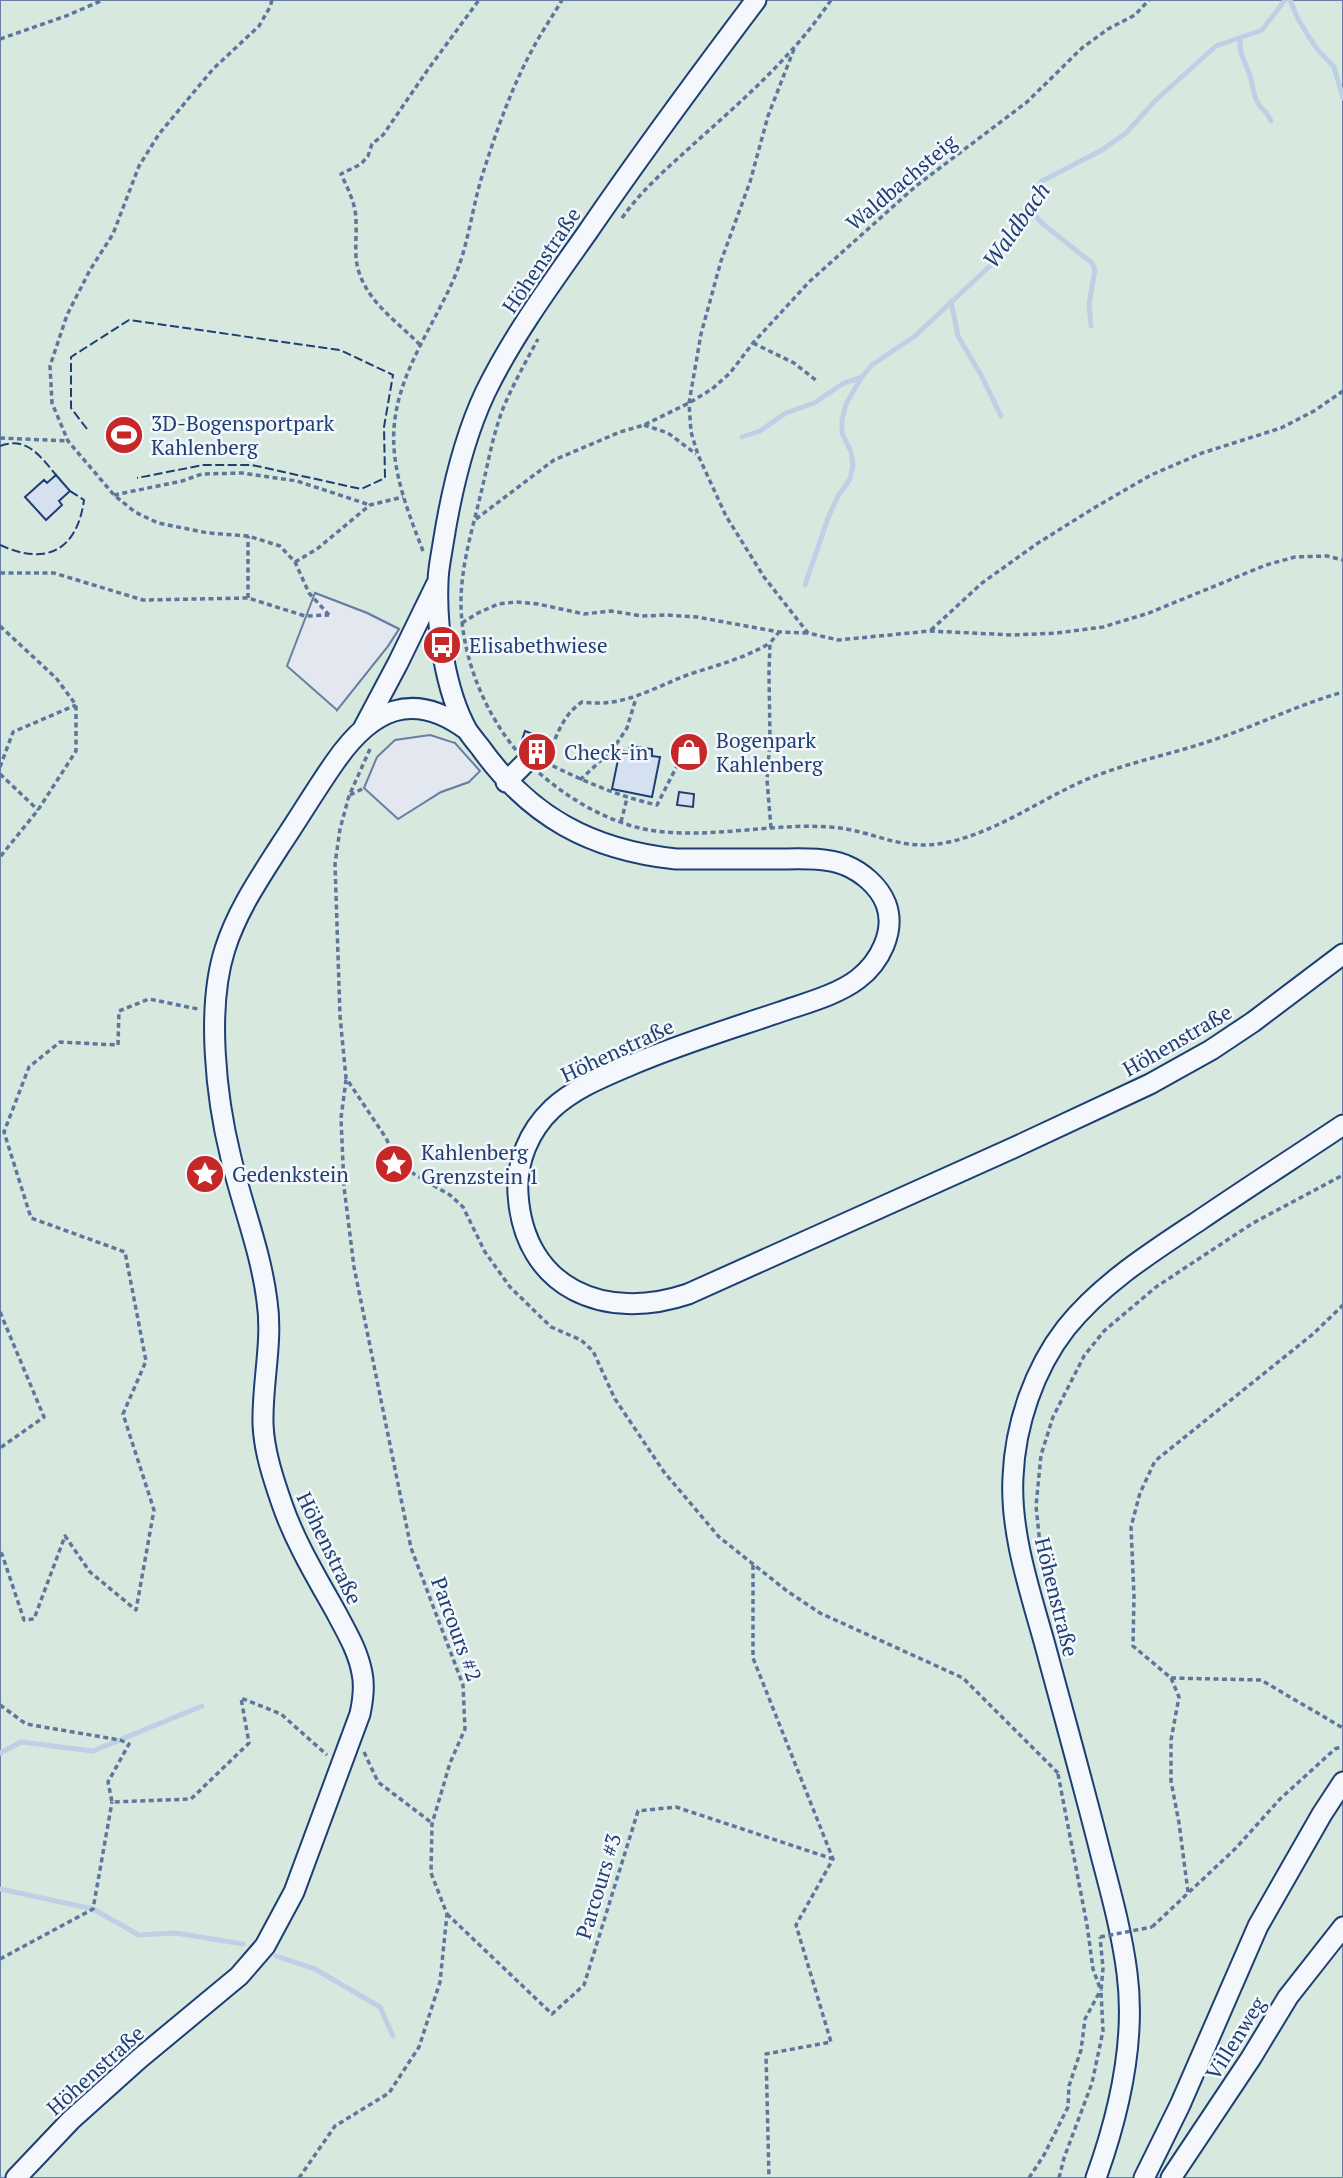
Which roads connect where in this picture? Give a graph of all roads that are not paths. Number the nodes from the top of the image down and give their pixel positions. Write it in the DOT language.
graph roads {
  1 [pos="756,0"];
  2 [pos="438,581"];
  3 [pos="467,730"];
  4 [pos="368,737"];
  5 [pos="526,762"];
  6 [pos="506,782"];
  7 [pos="1343,954"];
  8 [pos="1343,1125"];
  9 [pos="1343,1782"];
  10 [pos="1343,1927"];
  11 [pos="16,2178"];
  12 [pos="1096,2178"];
  13 [pos="1144,2178"];
  14 [pos="1171,2178"];
  1 -- 2 [label="street, Höhenstraße"];
  2 -- 3 [label="street, Höhenstraße"];
  2 -- 4 [label="street, Höhenstraße"];
  3 -- 4 [label="street, Höhenstraße"];
  3 -- 6 [label="street, Höhenstraße"];
  4 -- 11 [label="street, Höhenstraße"];
  5 -- 6 [label="street"];
  6 -- 7 [label="street, Höhenstraße"];
  8 -- 12 [label="street, Höhenstraße"];
  9 -- 13 [label="street"];
  10 -- 14 [label="street, Villenweg"];
}
